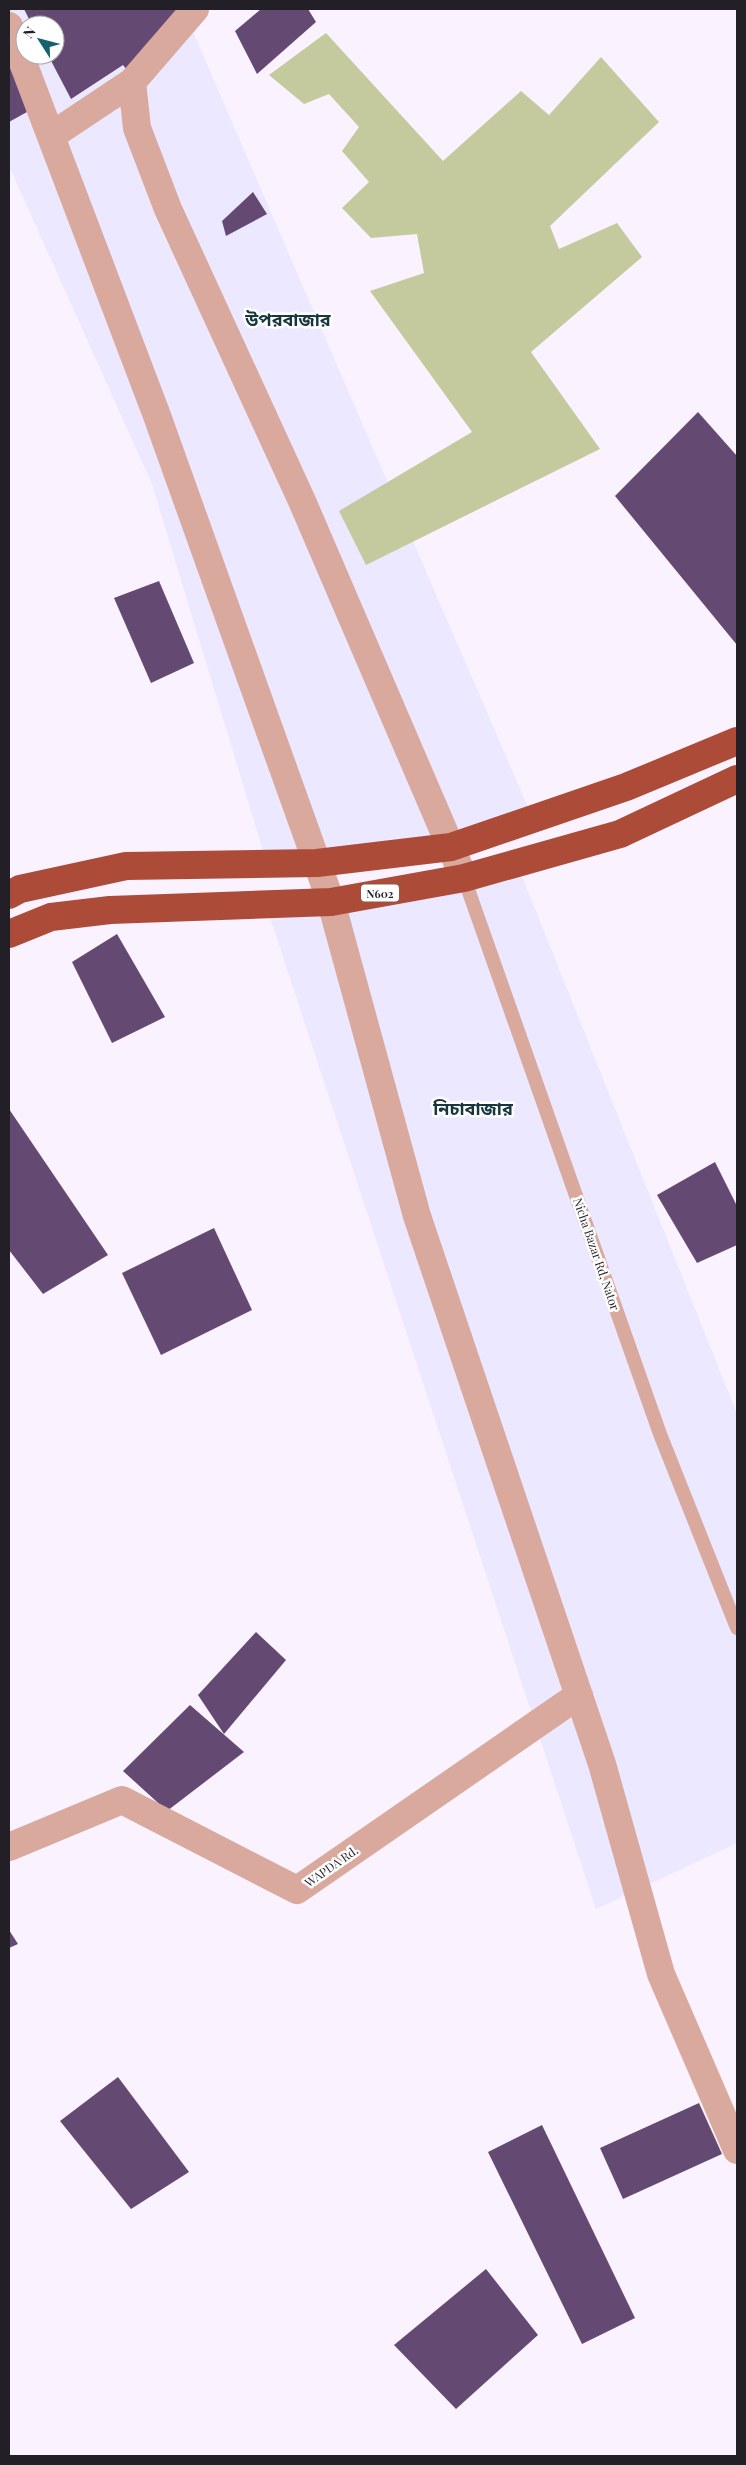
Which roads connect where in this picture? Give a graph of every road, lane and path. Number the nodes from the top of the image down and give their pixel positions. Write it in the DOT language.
graph roads {
  1 [pos="195,9"];
  2 [pos="9,26"];
  3 [pos="132,82"];
  4 [pos="51,136"];
  5 [pos="737,741"];
  6 [pos="737,780"];
  7 [pos="451,847"];
  8 [pos="317,863"];
  9 [pos="464,878"];
  10 [pos="9,895"];
  11 [pos="331,902"];
  12 [pos="9,934"];
  13 [pos="737,1628"];
  14 [pos="579,1695"];
  15 [pos="9,1847"];
  16 [pos="737,2150"];
  1 -- 3 [label="street"];
  2 -- 4 [label="street"];
  3 -- 4 [label="street"];
  3 -- 7 [label="street"];
  4 -- 8 [label="street"];
  5 -- 7 [label="highway"];
  6 -- 9 [label="highway, N602"];
  7 -- 8 [label="highway"];
  7 -- 9 [label="street"];
  8 -- 10 [label="highway"];
  8 -- 11 [label="street"];
  9 -- 11 [label="highway, N602"];
  9 -- 13 [label="lane, Nicha Bazar Rd, Nator"];
  11 -- 12 [label="highway, N602"];
  11 -- 14 [label="street"];
  14 -- 15 [label="street, WAPDA Rd."];
  14 -- 16 [label="street"];
}
